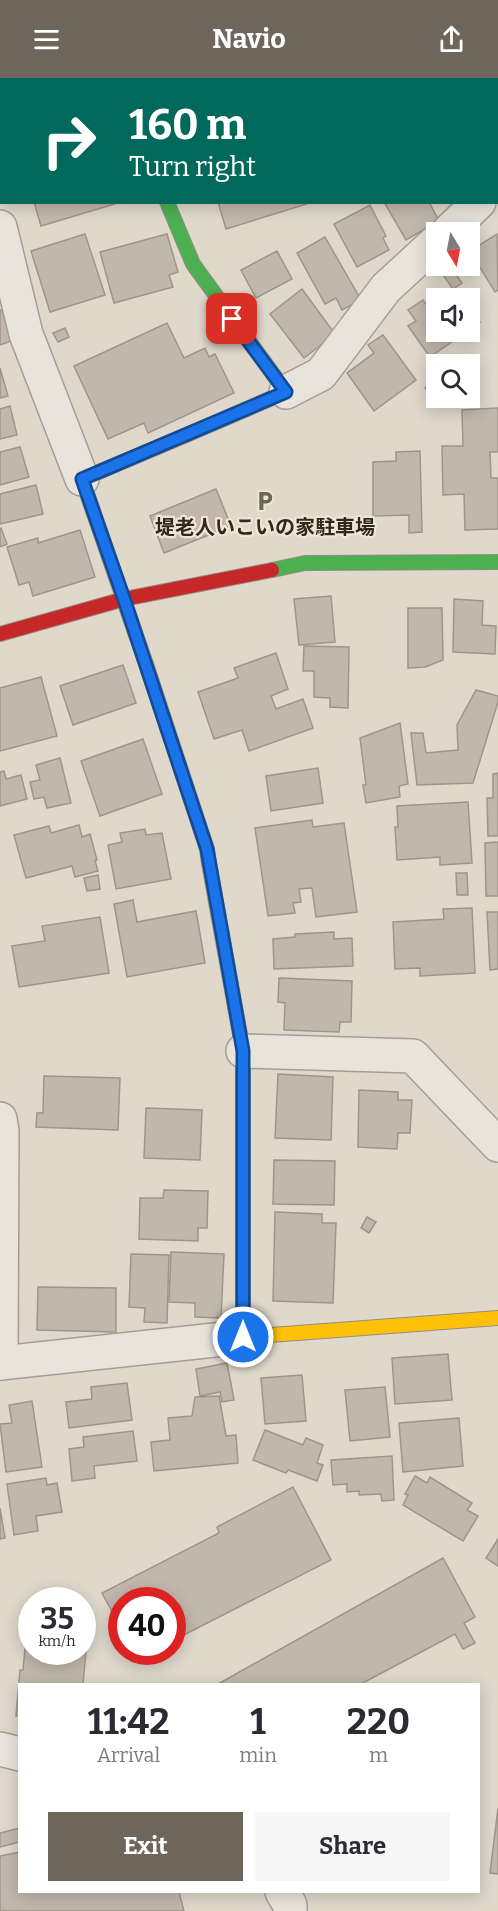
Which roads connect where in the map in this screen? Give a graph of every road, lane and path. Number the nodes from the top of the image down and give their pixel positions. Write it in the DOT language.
graph roads {
  1 [pos="168,204"];
  2 [pos="477,204"];
  3 [pos="458,222"];
  4 [pos="0,227"];
  5 [pos="426,251"];
  6 [pos="286,392"];
  7 [pos="82,479"];
  8 [pos="498,562"];
  9 [pos="124,599"];
  10 [pos="0,634"];
  11 [pos="243,1051"];
  12 [pos="0,1127"];
  13 [pos="498,1145"];
  14 [pos="498,1318"];
  15 [pos="243,1337"];
  16 [pos="1,1363"];
  17 [pos="0,1749"];
  18 [pos="18,1754"];
  19 [pos="283,1893"];
  20 [pos="290,1911"];
  1 -- 6 [label="street"];
  2 -- 3 [label="street"];
  4 -- 7 [label="street"];
  5 -- 6 [label="street"];
  6 -- 7 [label="street"];
  7 -- 9 [label="street"];
  8 -- 9 [label="street"];
  9 -- 10 [label="street"];
  9 -- 11 [label="street"];
  11 -- 13 [label="street"];
  11 -- 15 [label="street"];
  12 -- 16 [label="street"];
  14 -- 15 [label="street"];
  15 -- 16 [label="street"];
  17 -- 18 [label="street"];
  19 -- 20 [label="street"];
}
